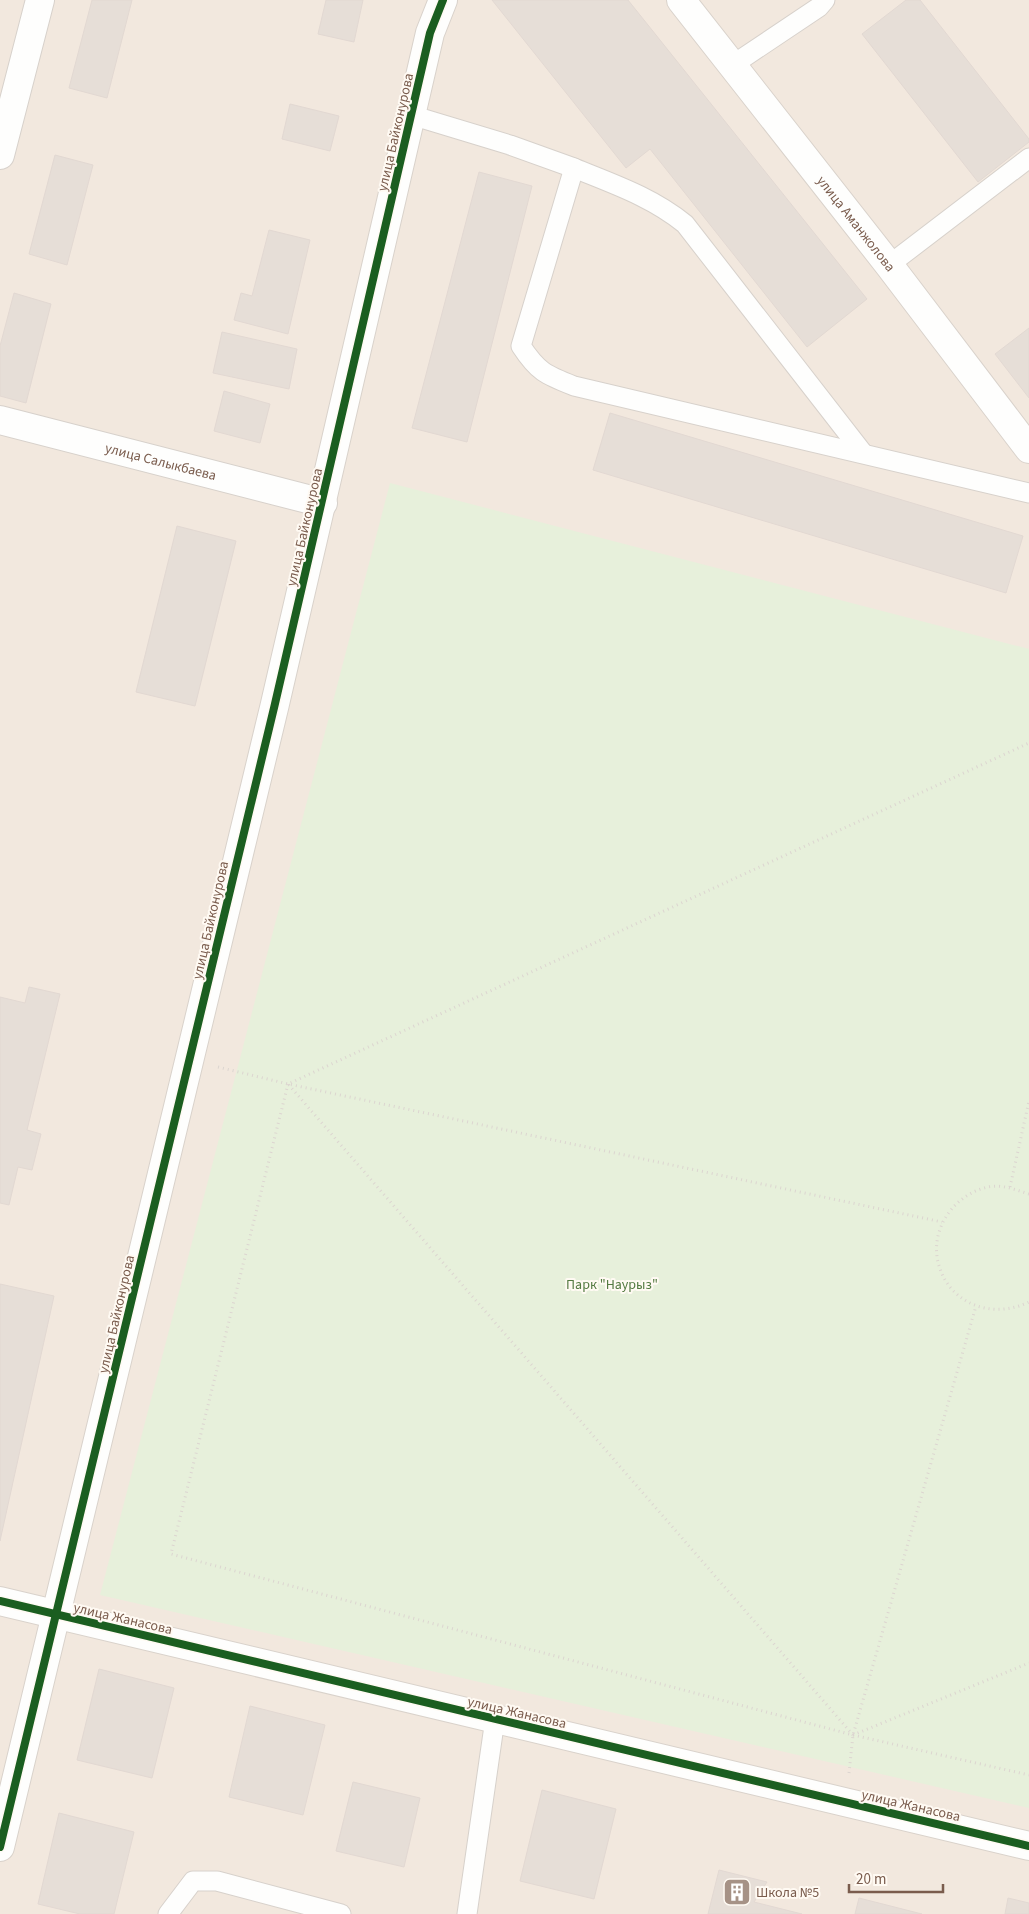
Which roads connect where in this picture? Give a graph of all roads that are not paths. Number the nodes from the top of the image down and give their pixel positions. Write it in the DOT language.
graph roads {
  1 [pos="40,0"];
  2 [pos="443,0"];
  3 [pos="681,0"];
  4 [pos="825,0"];
  5 [pos="731,66"];
  6 [pos="411,115"];
  7 [pos="0,155"];
  8 [pos="1029,158"];
  9 [pos="574,168"];
  10 [pos="889,265"];
  11 [pos="0,420"];
  12 [pos="1029,449"];
  13 [pos="862,453"];
  14 [pos="1029,494"];
  15 [pos="323,503"];
  16 [pos="0,1601"];
  17 [pos="57,1615"];
  18 [pos="495,1719"];
  19 [pos="1029,1846"];
  20 [pos="0,1847"];
  21 [pos="168,1914"];
  22 [pos="341,1914"];
  23 [pos="467,1914"];
  1 -- 7 [label="street"];
  2 -- 6 [label="street, улица Байконурова"];
  3 -- 5 [label="street, улица Аманжолова"];
  4 -- 5 [label="lane"];
  5 -- 10 [label="street, улица Аманжолова"];
  6 -- 9 [label="lane"];
  6 -- 15 [label="street, улица Байконурова"];
  8 -- 10 [label="lane"];
  9 -- 13 [label="lane"];
  9 -- 13 [label="lane"];
  10 -- 12 [label="street, улица Аманжолова"];
  11 -- 15 [label="street, улица Салыкбаева"];
  13 -- 14 [label="lane"];
  15 -- 17 [label="street, улица Байконурова"];
  16 -- 17 [label="street, улица Жанасова"];
  17 -- 18 [label="street, улица Жанасова"];
  17 -- 20 [label="street, улица Байконурова"];
  18 -- 19 [label="street, улица Жанасова"];
  18 -- 23 [label="lane"];
  21 -- 22 [label="lane"];
}
